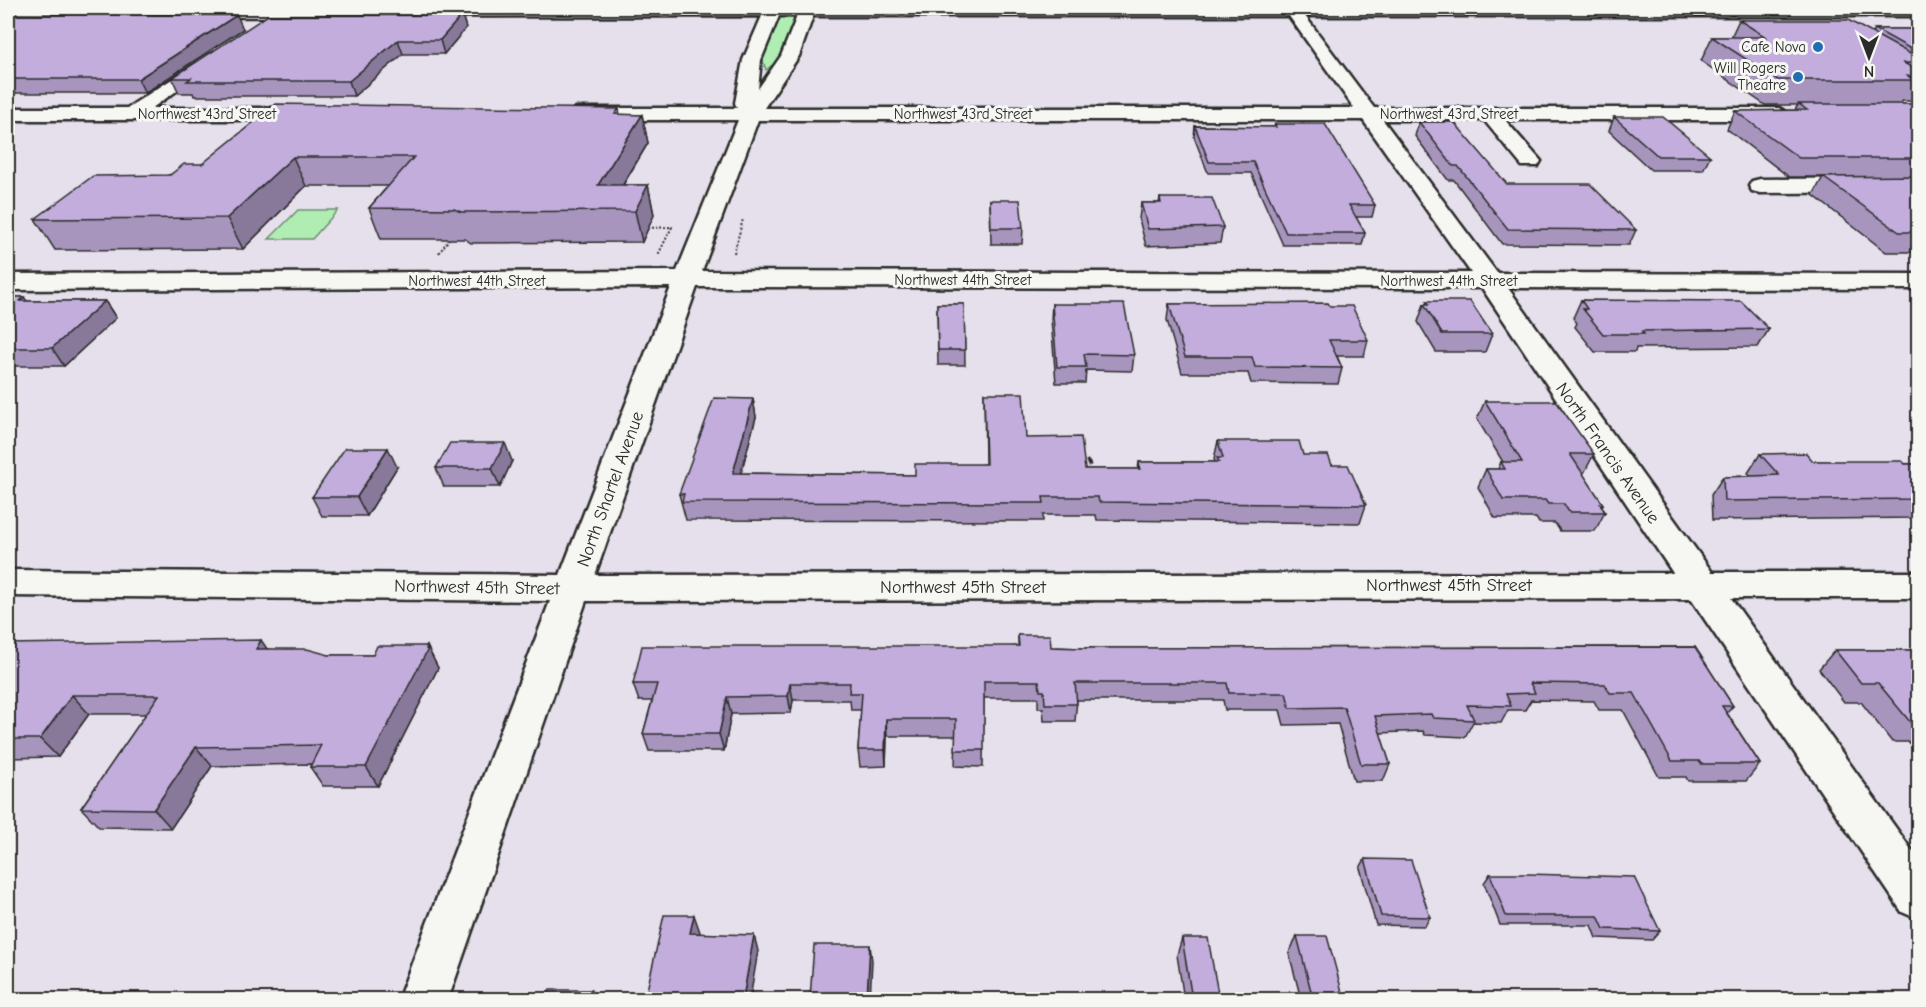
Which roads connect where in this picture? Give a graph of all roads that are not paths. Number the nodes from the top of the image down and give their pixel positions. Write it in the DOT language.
graph roads {
  1 [pos="1792,9"];
  2 [pos="773,10"];
  3 [pos="808,10"];
  4 [pos="1918,11"];
  5 [pos="8,12"];
  6 [pos="282,12"];
  7 [pos="1294,12"];
  8 [pos="1826,28"];
  9 [pos="254,31"];
  10 [pos="226,50"];
  11 [pos="8,114"];
  12 [pos="131,114"];
  13 [pos="327,114"];
  14 [pos="557,114"];
  15 [pos="750,114"];
  16 [pos="1367,114"];
  17 [pos="1489,114"];
  18 [pos="1803,114"];
  19 [pos="1530,161"];
  20 [pos="1918,185"];
  21 [pos="1760,186"];
  22 [pos="687,279"];
  23 [pos="1490,281"];
  24 [pos="1918,281"];
  25 [pos="8,282"];
  26 [pos="8,583"];
  27 [pos="1699,585"];
  28 [pos="1918,585"];
  29 [pos="574,588"];
  30 [pos="1918,897"];
  31 [pos="423,999"];
  1 -- 4 [label="street"];
  1 -- 7 [label="street"];
  1 -- 8 [label="street"];
  2 -- 3 [label="street"];
  2 -- 6 [label="street"];
  2 -- 15 [label="street, North Shartel Avenue"];
  3 -- 7 [label="street"];
  3 -- 15 [label="street, North Shartel Avenue"];
  5 -- 6 [label="street"];
  6 -- 9 [label="street"];
  7 -- 16 [label="street, North Francis Avenue"];
  10 -- 12 [label="street"];
  11 -- 12 [label="street, Northwest 43rd Street"];
  12 -- 13 [label="street, Northwest 43rd Street"];
  14 -- 15 [label="street, Northwest 43rd Street"];
  15 -- 16 [label="street, Northwest 43rd Street"];
  15 -- 22 [label="street, North Shartel Avenue"];
  16 -- 17 [label="street, Northwest 43rd Street"];
  16 -- 23 [label="street, North Francis Avenue"];
  17 -- 18 [label="street, Northwest 43rd Street"];
  17 -- 19 [label="street"];
  20 -- 21 [label="street"];
  22 -- 23 [label="street, Northwest 44th Street"];
  22 -- 25 [label="street, Northwest 44th Street"];
  22 -- 29 [label="street, North Shartel Avenue"];
  23 -- 24 [label="street, Northwest 44th Street"];
  23 -- 27 [label="street, North Francis Avenue"];
  26 -- 29 [label="street, Northwest 45th Street"];
  27 -- 28 [label="street, Northwest 45th Street"];
  27 -- 29 [label="street, Northwest 45th Street"];
  27 -- 30 [label="street, North Francis Avenue"];
  29 -- 31 [label="street, North Shartel Avenue"];
}
